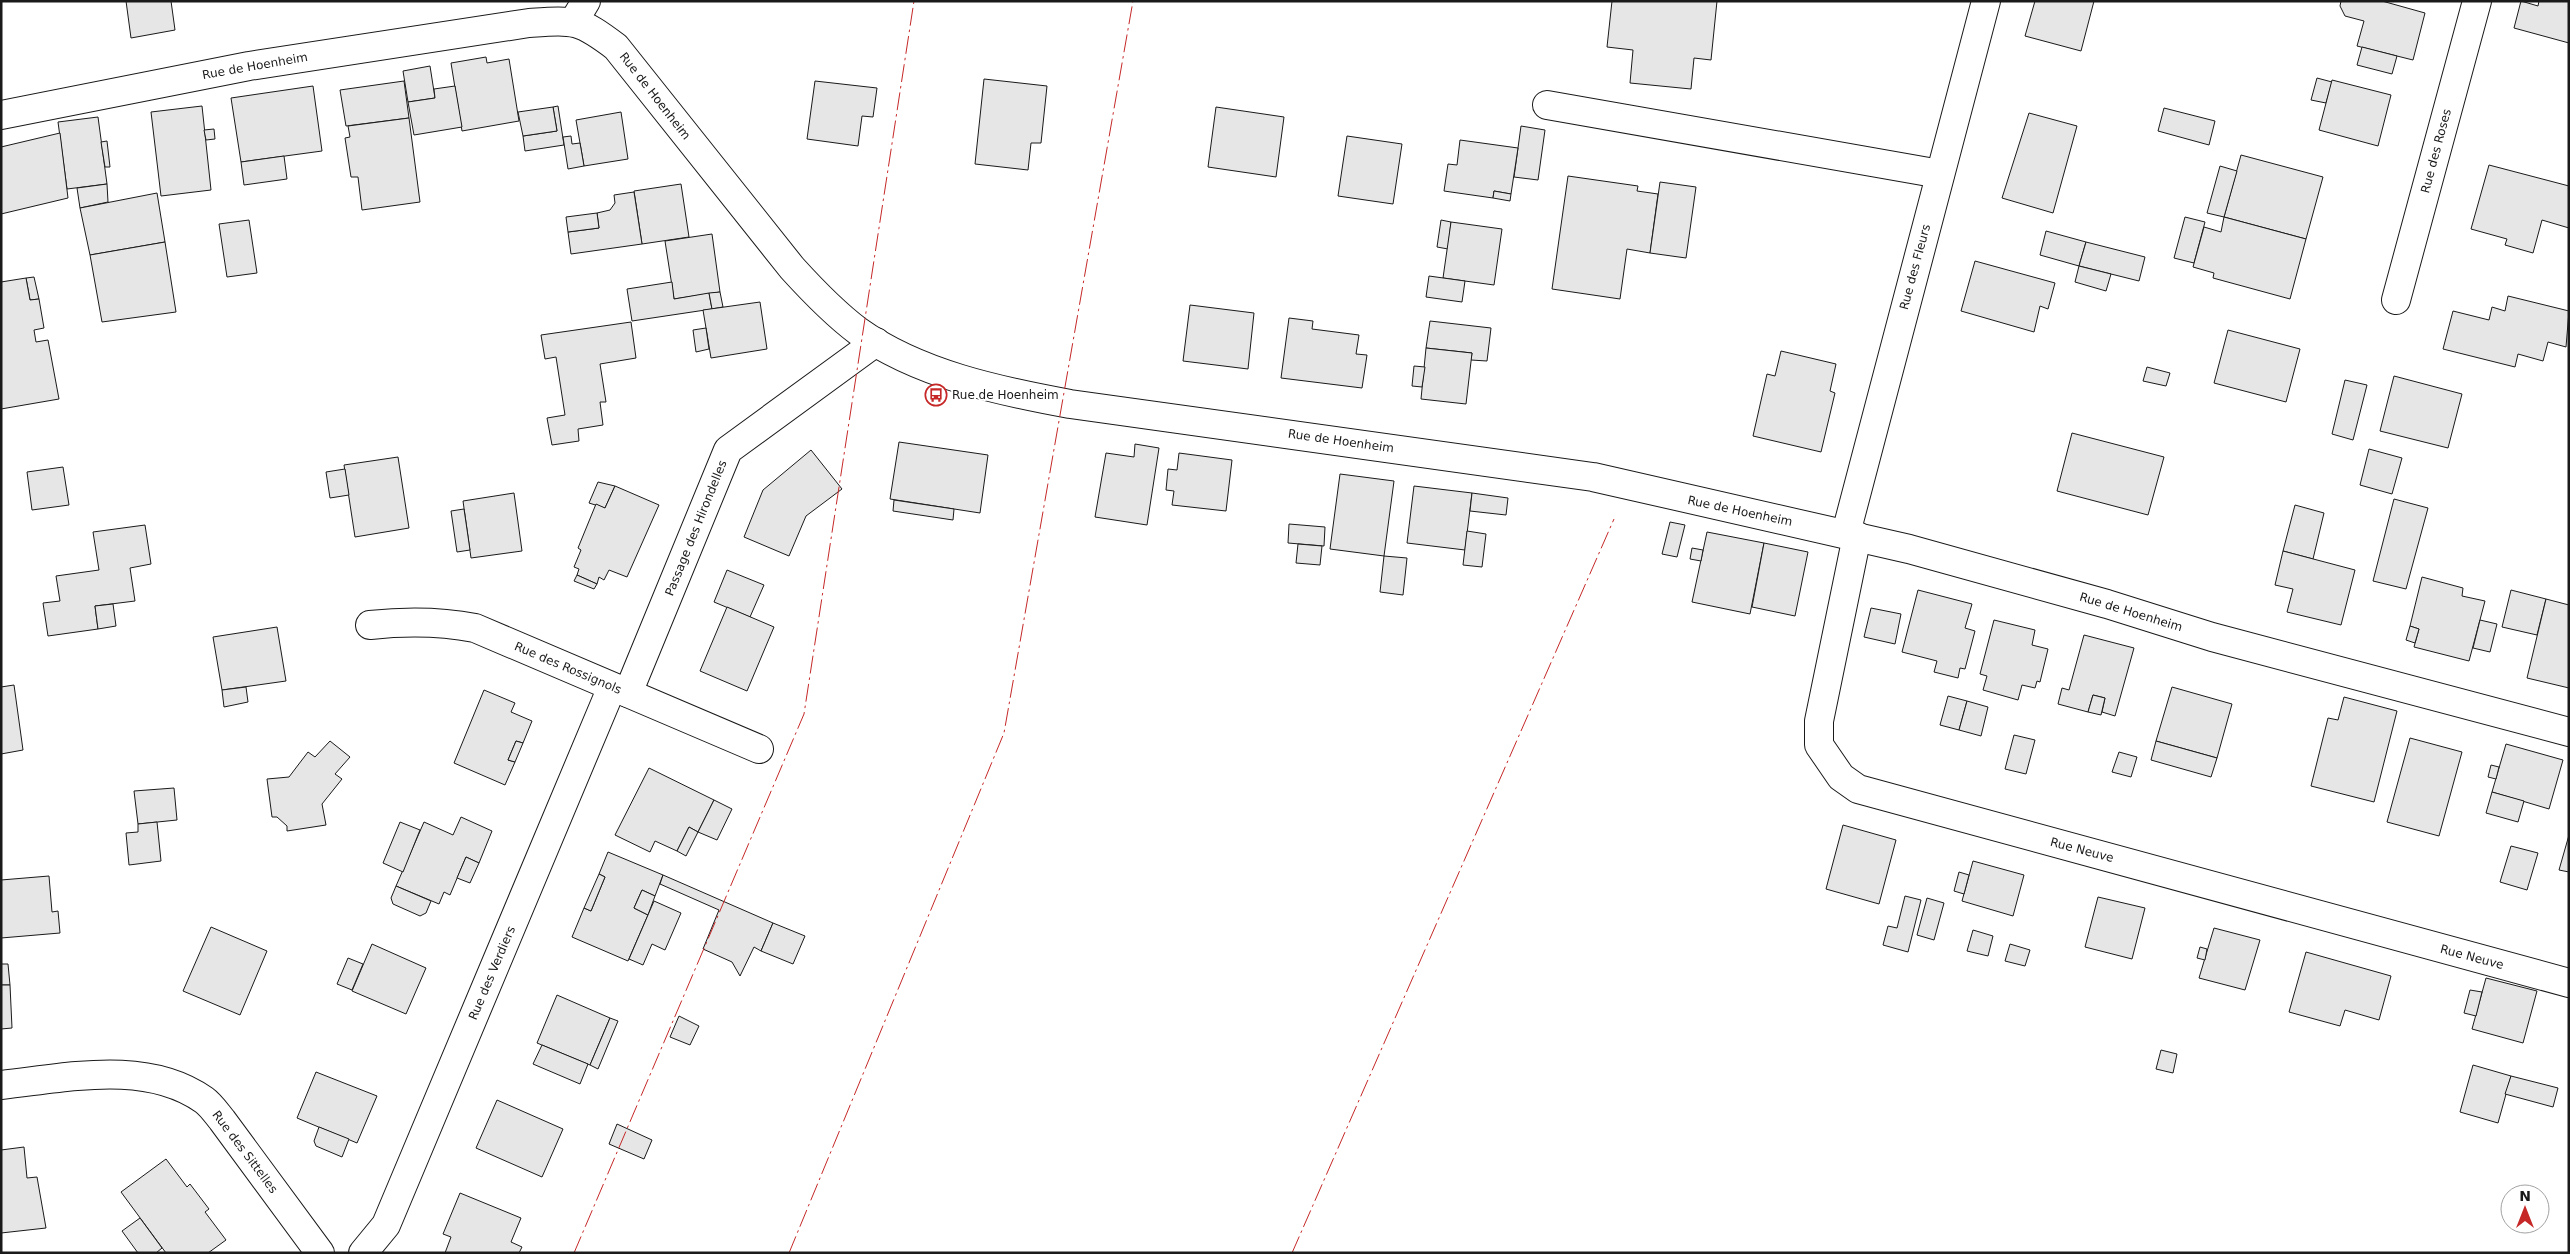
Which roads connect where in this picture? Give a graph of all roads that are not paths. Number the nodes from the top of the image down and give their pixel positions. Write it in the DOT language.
graph roads {
  1 [pos="1986,1"];
  2 [pos="2477,1"];
  3 [pos="576,8"];
  4 [pos="1547,105"];
  5 [pos="1,114"];
  6 [pos="1940,174"];
  7 [pos="2396,300"];
  8 [pos="876,342"];
  9 [pos="1852,534"];
  10 [pos="370,625"];
  11 [pos="620,690"];
  12 [pos="2569,732"];
  13 [pos="759,749"];
  14 [pos="2569,983"];
  15 [pos="1,1085"];
  16 [pos="320,1253"];
  17 [pos="363,1253"];
  1 -- 6 [label="street, Rue des Fleurs"];
  2 -- 7 [label="street, Rue des Roses"];
  3 -- 5 [label="street, Rue de Hoenheim"];
  3 -- 8 [label="street, Rue de Hoenheim"];
  4 -- 6 [label="street"];
  6 -- 9 [label="street, Rue des Fleurs"];
  8 -- 9 [label="street, Rue de Hoenheim"];
  8 -- 11 [label="street, Passage des Hirondelles"];
  9 -- 12 [label="street, Rue de Hoenheim"];
  9 -- 14 [label="street, Rue Neuve"];
  10 -- 11 [label="street, Rue des Rossignols"];
  11 -- 13 [label="street, Rue des Rossignols"];
  11 -- 17 [label="street, Rue des Verdiers"];
  15 -- 16 [label="street, Rue des Sittelles"];
}
